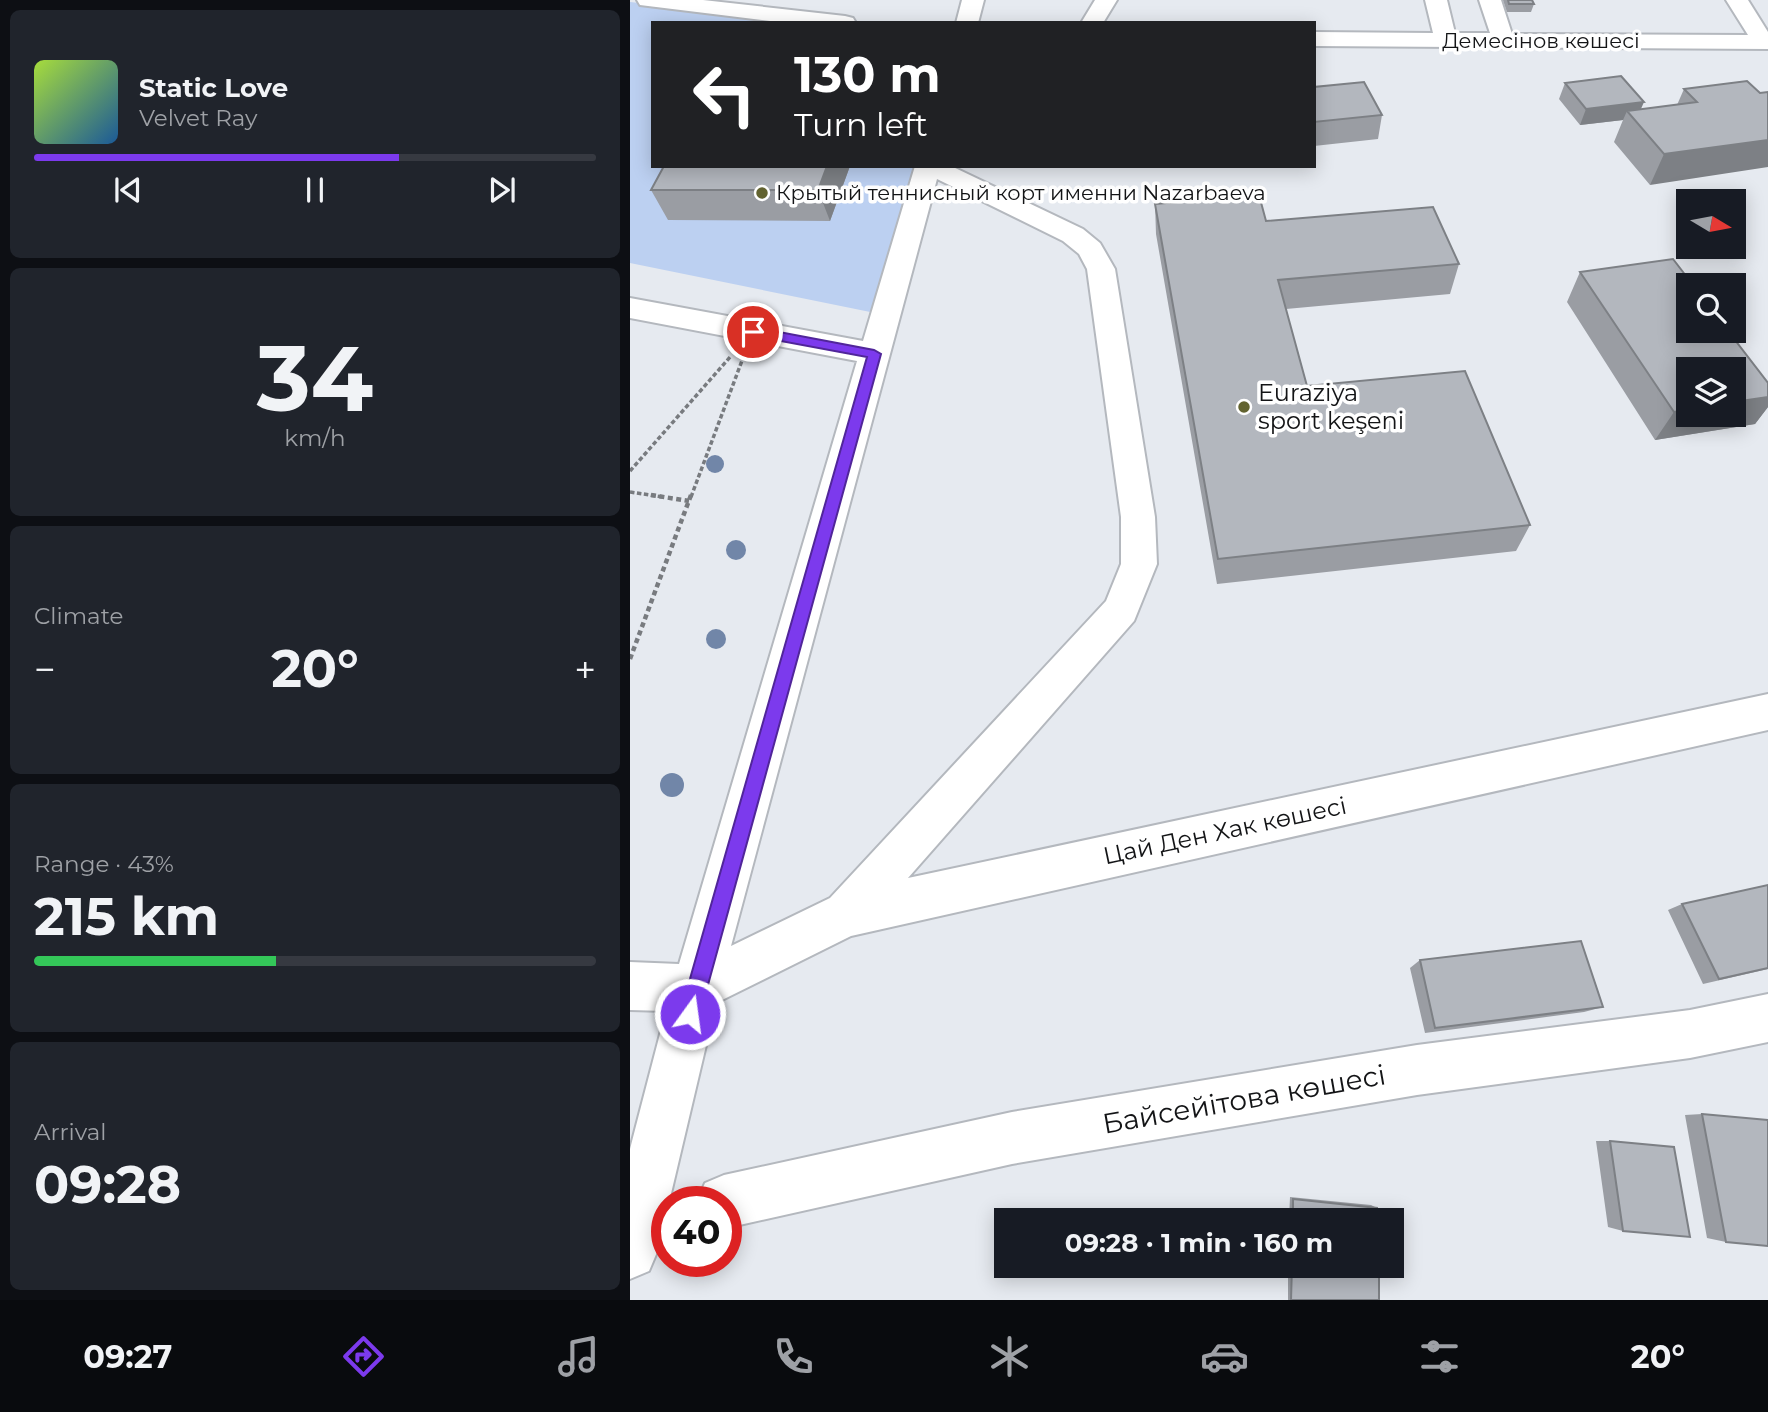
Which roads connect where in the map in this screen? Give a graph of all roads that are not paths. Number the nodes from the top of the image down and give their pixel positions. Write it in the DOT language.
graph roads {
  1 [pos="648,0"];
  2 [pos="973,0"];
  3 [pos="1105,0"];
  4 [pos="1436,0"];
  5 [pos="1490,0"];
  6 [pos="1737,0"];
  7 [pos="828,21"];
  8 [pos="968,21"];
  9 [pos="1093,21"];
  10 [pos="1316,39"];
  11 [pos="1446,40"];
  12 [pos="1503,41"];
  13 [pos="1765,42"];
  14 [pos="928,168"];
  15 [pos="933,168"];
  16 [pos="630,308"];
  17 [pos="874,354"];
  18 [pos="1768,712"];
  19 [pos="846,914"];
  20 [pos="630,986"];
  21 [pos="696,988"];
  22 [pos="1768,1018"];
  23 [pos="742,1198"];
  24 [pos="645,1229"];
  1 -- 7 [label="street"];
  2 -- 8 [label="street"];
  3 -- 9 [label="street"];
  4 -- 11 [label="street"];
  5 -- 12 [label="street"];
  6 -- 13 [label="street"];
  10 -- 11 [label="street, Демесінов көшесі"];
  11 -- 12 [label="street, Демесінов көшесі"];
  12 -- 13 [label="street, Демесінов көшесі"];
  14 -- 17 [label="street"];
  15 -- 19 [label="street"];
  16 -- 17 [label="street"];
  17 -- 21 [label="street"];
  18 -- 19 [label="street, Цай Ден Хак көшесі"];
  19 -- 21 [label="street, Цай Ден Хак көшесі"];
  20 -- 21 [label="street"];
  21 -- 24 [label="street"];
  22 -- 23 [label="street, Байсейітова көшесі"];
}
